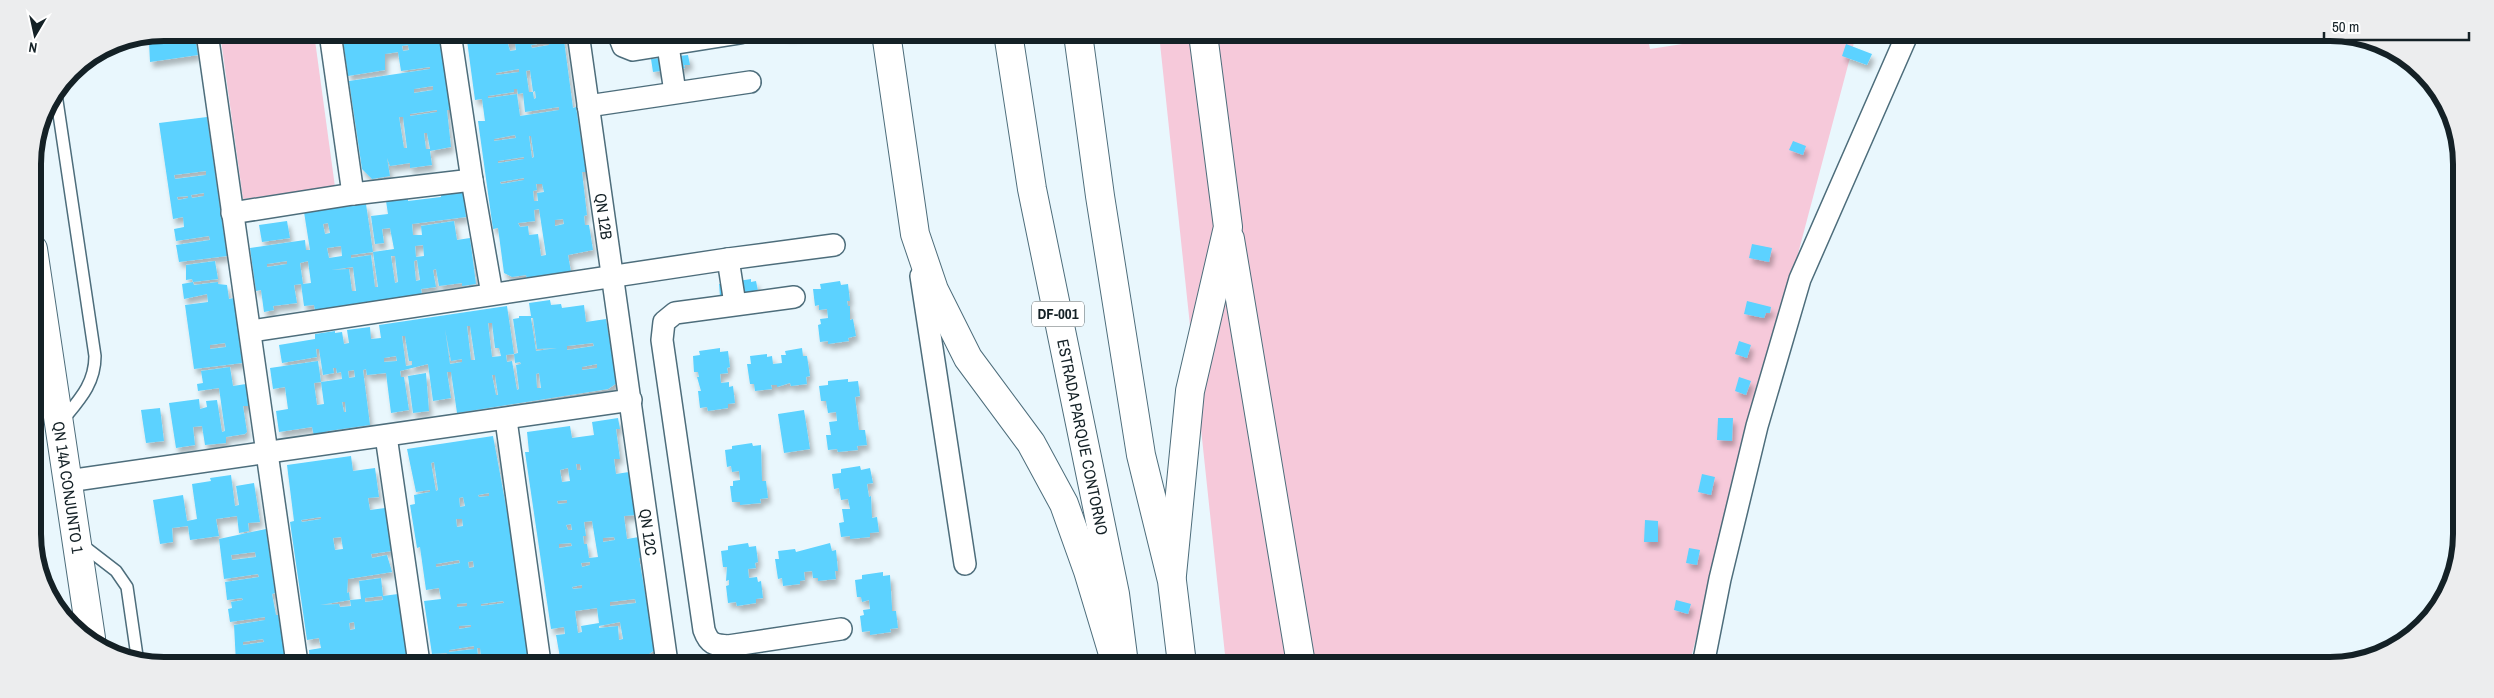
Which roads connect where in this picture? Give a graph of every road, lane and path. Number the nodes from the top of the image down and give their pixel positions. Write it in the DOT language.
graph roads {
  1 [pos="1904,41"];
  2 [pos="208,42"];
  3 [pos="331,42"];
  4 [pos="451,42"];
  5 [pos="579,42"];
  6 [pos="621,42"];
  7 [pos="692,42"];
  8 [pos="887,42"];
  9 [pos="1009,42"];
  10 [pos="1079,42"];
  11 [pos="1204,42"];
  12 [pos="668,46"];
  13 [pos="750,82"];
  14 [pos="675,92"];
  15 [pos="57,104"];
  16 [pos="588,106"];
  17 [pos="472,180"];
  18 [pos="353,194"];
  19 [pos="232,212"];
  20 [pos="1228,227"];
  21 [pos="915,234"];
  22 [pos="834,245"];
  23 [pos="728,259"];
  24 [pos="614,277"];
  25 [pos="492,294"];
  26 [pos="794,297"];
  27 [pos="735,304"];
  28 [pos="42,307"];
  29 [pos="251,331"];
  30 [pos="631,400"];
  31 [pos="506,420"];
  32 [pos="59,424"];
  33 [pos="386,436"];
  34 [pos="267,452"];
  35 [pos="68,481"];
  36 [pos="77,541"];
  37 [pos="965,564"];
  38 [pos="1172,581"];
  39 [pos="841,629"];
  40 [pos="90,632"];
  41 [pos="137,653"];
  42 [pos="1300,656"];
  43 [pos="1705,656"];
  44 [pos="296,657"];
  45 [pos="418,657"];
  46 [pos="539,657"];
  47 [pos="665,657"];
  48 [pos="1114,657"];
  49 [pos="1123,657"];
  50 [pos="1181,657"];
  1 -- 43 [label="street"];
  2 -- 19 [label="street"];
  3 -- 18 [label="street"];
  4 -- 17 [label="street"];
  5 -- 16 [label="street, QN 12B"];
  6 -- 12 [label="street"];
  7 -- 12 [label="street"];
  8 -- 21 [label="main road"];
  9 -- 49 [label="main road, ESTRADA PARQUE CONTORNO / DF-001"];
  10 -- 38 [label="main road"];
  11 -- 20 [label="main road"];
  12 -- 14 [label="street"];
  13 -- 14 [label="street"];
  14 -- 16 [label="street"];
  15 -- 32 [label="lane"];
  16 -- 24 [label="street, QN 12B"];
  17 -- 18 [label="street"];
  17 -- 25 [label="street"];
  18 -- 19 [label="street"];
  19 -- 29 [label="street"];
  20 -- 38 [label="main road"];
  20 -- 42 [label="main road"];
  21 -- 37 [label="street"];
  21 -- 48 [label="main road"];
  22 -- 23 [label="street"];
  23 -- 24 [label="street"];
  23 -- 27 [label="street"];
  24 -- 25 [label="street"];
  24 -- 30 [label="street, QN 12B"];
  25 -- 29 [label="street"];
  26 -- 27 [label="street"];
  27 -- 39 [label="street"];
  28 -- 32 [label="main road, QN 14A CONJUNTO 1"];
  29 -- 34 [label="street"];
  30 -- 31 [label="street"];
  30 -- 47 [label="street, QN 12C"];
  31 -- 33 [label="street"];
  31 -- 46 [label="street"];
  32 -- 35 [label="main road, QN 14A CONJUNTO 1"];
  33 -- 34 [label="street"];
  33 -- 45 [label="street"];
  34 -- 35 [label="street"];
  34 -- 44 [label="street"];
  35 -- 36 [label="main road, QN 14A CONJUNTO 1"];
  36 -- 40 [label="main road, QN 14A CONJUNTO 1"];
  36 -- 41 [label="lane"];
  38 -- 50 [label="main road"];
}
